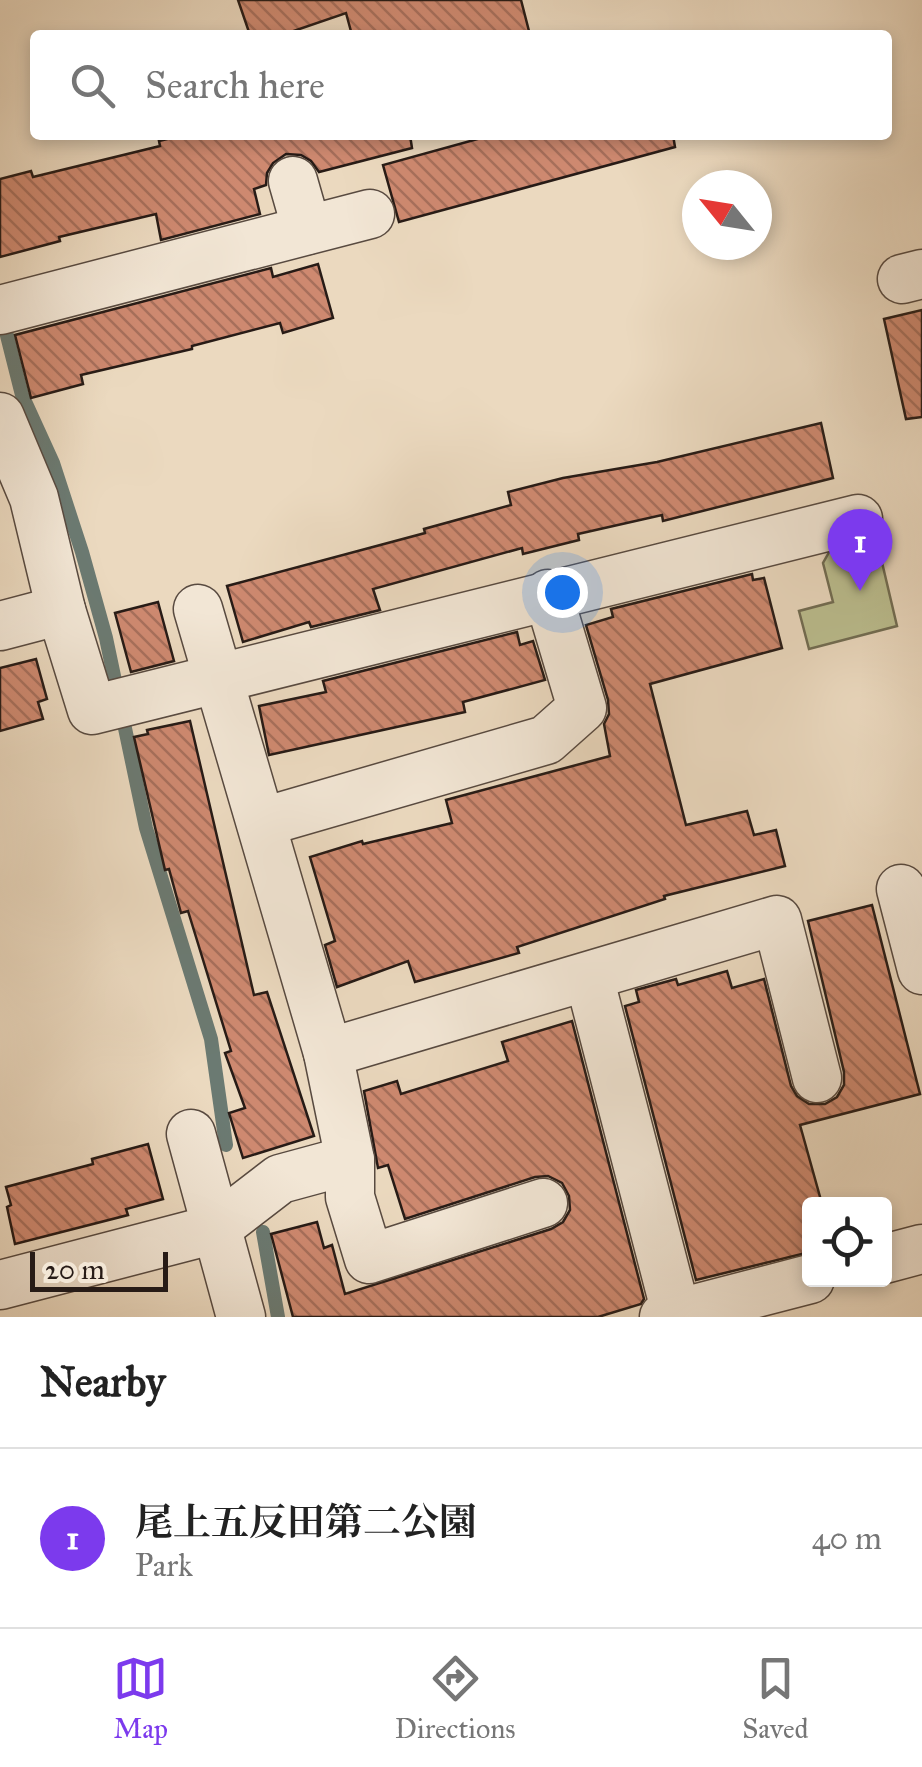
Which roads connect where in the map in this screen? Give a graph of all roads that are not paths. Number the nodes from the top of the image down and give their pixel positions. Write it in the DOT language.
graph roads {
  1 [pos="293,181"];
  2 [pos="370,214"];
  3 [pos="307,230"];
  4 [pos="0,310"];
  5 [pos="0,417"];
  6 [pos="858,519"];
  7 [pos="548,594"];
  8 [pos="198,609"];
  9 [pos="61,610"];
  10 [pos="0,626"];
  11 [pos="218,676"];
  12 [pos="263,822"];
  13 [pos="901,889"];
  14 [pos="922,970"];
  15 [pos="589,978"];
  16 [pos="328,1053"];
  17 [pos="817,1078"];
  18 [pos="190,1134"];
  19 [pos="350,1160"];
  20 [pos="543,1203"];
  21 [pos="224,1222"];
  22 [pos="922,1250"];
  23 [pos="892,1257"];
  24 [pos="802,1281"];
  25 [pos="0,1285"];
  26 [pos="670,1315"];
  27 [pos="241,1317"];
  1 -- 3 [label="street"];
  2 -- 3 [label="street"];
  3 -- 4 [label="street"];
  5 -- 9 [label="street"];
  6 -- 7 [label="street"];
  7 -- 11 [label="street"];
  7 -- 12 [label="street"];
  8 -- 11 [label="street"];
  9 -- 10 [label="street"];
  9 -- 11 [label="street"];
  11 -- 12 [label="street"];
  12 -- 16 [label="street"];
  13 -- 14 [label="street"];
  15 -- 16 [label="street"];
  15 -- 17 [label="street"];
  15 -- 26 [label="street"];
  16 -- 19 [label="street"];
  18 -- 21 [label="street"];
  19 -- 20 [label="street"];
  19 -- 21 [label="street"];
  21 -- 25 [label="street"];
  21 -- 27 [label="street"];
  22 -- 23 [label="street"];
  24 -- 26 [label="street"];
}
